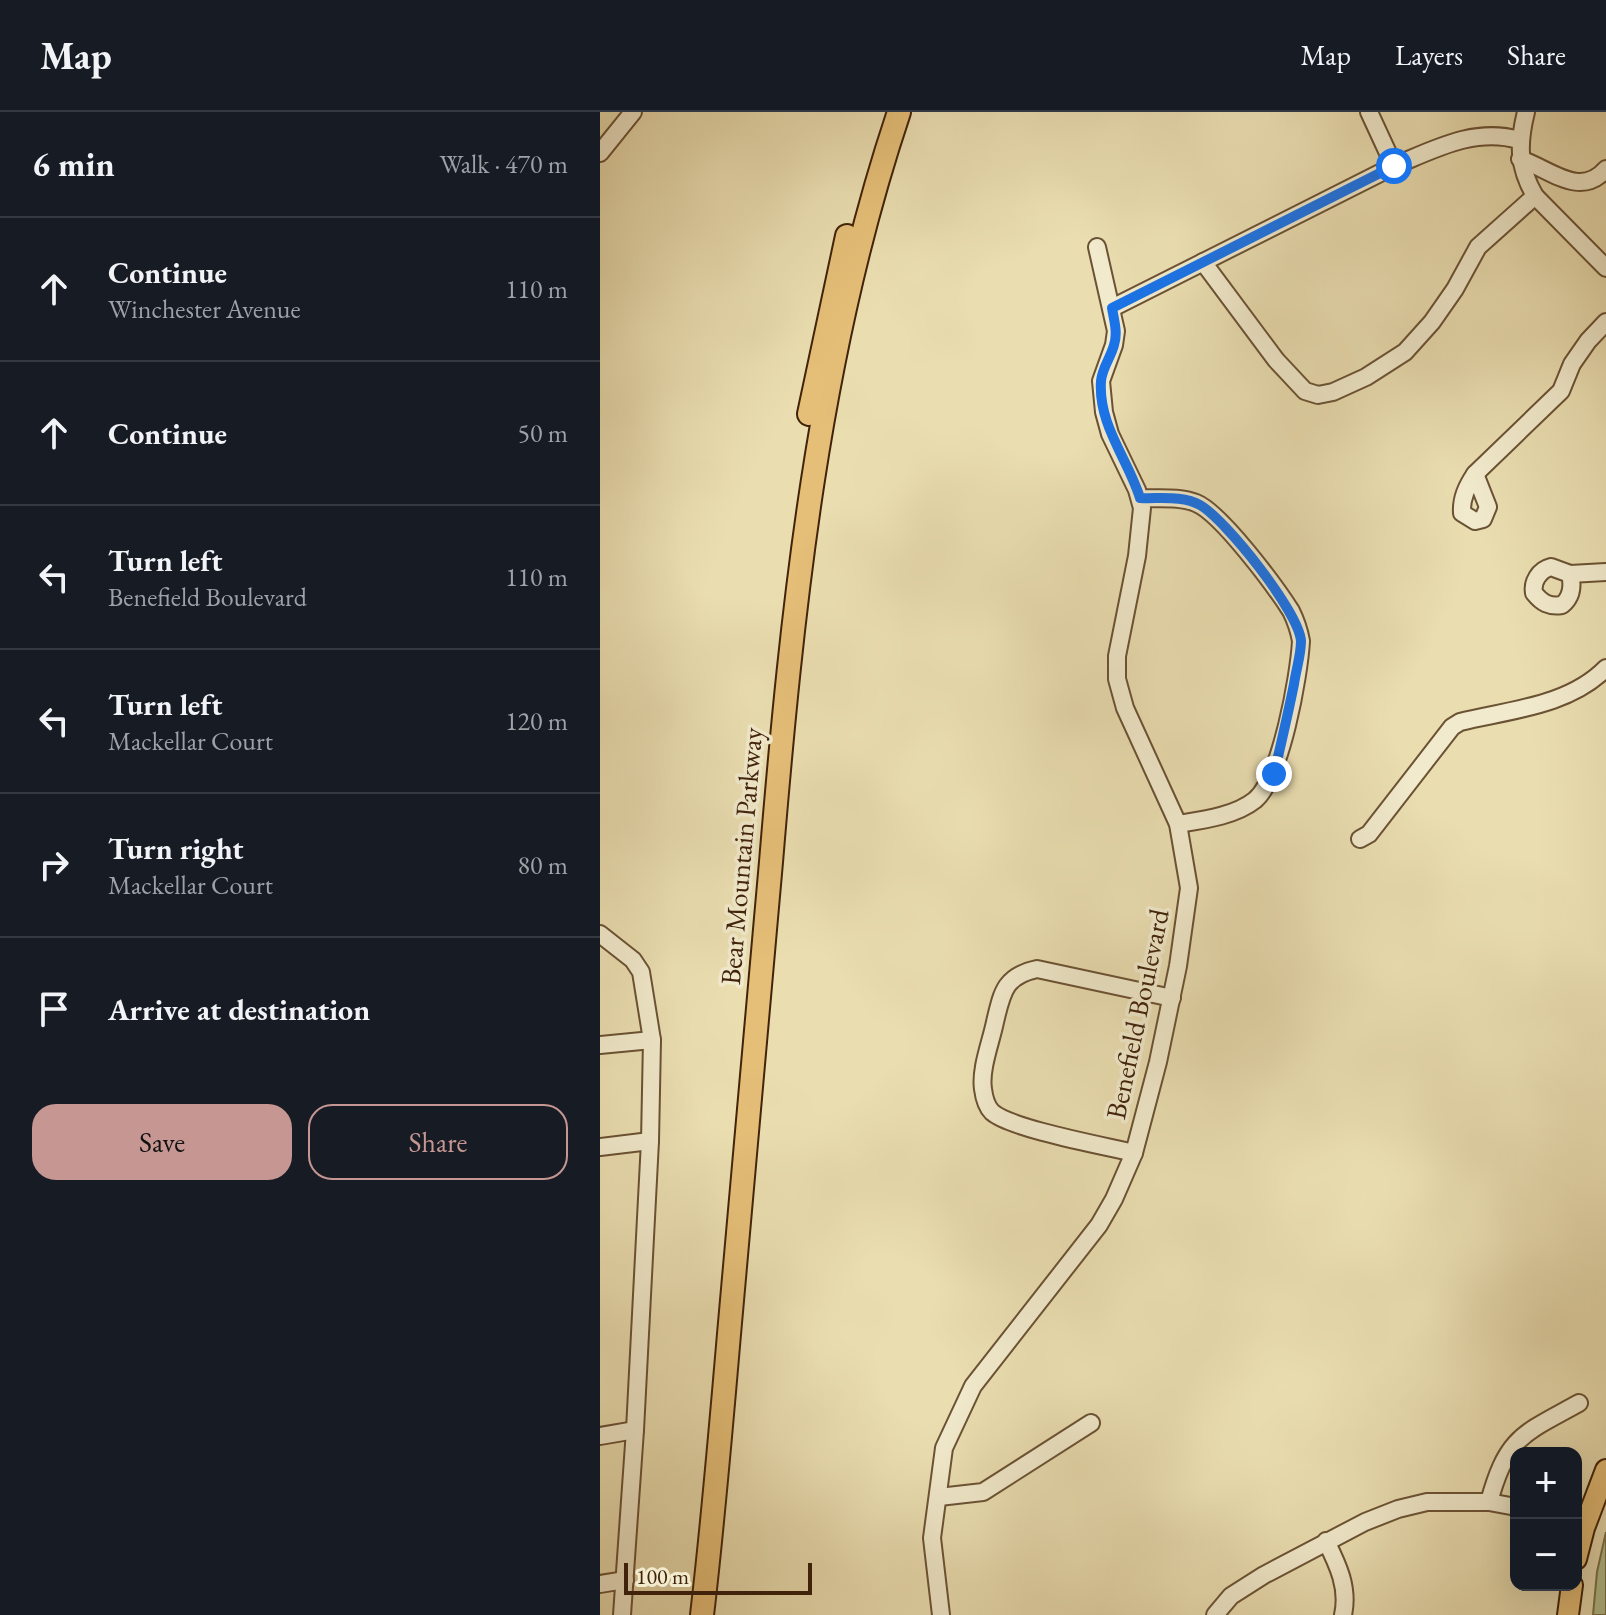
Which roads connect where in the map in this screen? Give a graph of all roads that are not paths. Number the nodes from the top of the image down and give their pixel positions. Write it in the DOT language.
graph roads {
  1 [pos="633,112"];
  2 [pos="883,112"];
  3 [pos="899,112"];
  4 [pos="1369,112"];
  5 [pos="1526,112"];
  6 [pos="1519,140"];
  7 [pos="600,153"];
  8 [pos="1520,159"];
  9 [pos="1394,166"];
  10 [pos="1606,169"];
  11 [pos="1535,196"];
  12 [pos="1097,247"];
  13 [pos="1203,262"];
  14 [pos="1606,268"];
  15 [pos="1112,308"];
  16 [pos="1606,322"];
  17 [pos="1475,474"];
  18 [pos="1140,498"];
  19 [pos="1606,572"];
  20 [pos="1570,574"];
  21 [pos="1606,668"];
  22 [pos="1178,824"];
  23 [pos="1360,839"];
  24 [pos="600,934"];
  25 [pos="1172,998"];
  26 [pos="652,1040"];
  27 [pos="600,1045"];
  28 [pos="650,1141"];
  29 [pos="600,1147"];
  30 [pos="1134,1153"];
  31 [pos="1579,1403"];
  32 [pos="1091,1423"];
  33 [pos="635,1430"];
  34 [pos="600,1436"];
  35 [pos="1606,1470"];
  36 [pos="939,1497"];
  37 [pos="1489,1502"];
  38 [pos="1510,1506"];
  39 [pos="1582,1523"];
  40 [pos="1326,1541"];
  41 [pos="625,1580"];
  42 [pos="600,1584"];
  43 [pos="1571,1591"];
  44 [pos="622,1615"];
  45 [pos="688,1615"];
  46 [pos="702,1615"];
  47 [pos="941,1615"];
  48 [pos="1215,1615"];
  49 [pos="1343,1615"];
  50 [pos="1568,1615"];
  1 -- 7 [label="street"];
  2 -- 45 [label="highway, Bear Mountain Parkway"];
  3 -- 46 [label="highway, Bear Mountain Parkway"];
  4 -- 9 [label="street"];
  5 -- 6 [label="street"];
  6 -- 8 [label="street"];
  6 -- 9 [label="street"];
  8 -- 10 [label="street"];
  8 -- 11 [label="street"];
  9 -- 13 [label="street"];
  11 -- 13 [label="street"];
  11 -- 14 [label="street"];
  12 -- 15 [label="street, Benefield Boulevard"];
  13 -- 15 [label="street"];
  15 -- 18 [label="street, Benefield Boulevard"];
  16 -- 17 [label="street"];
  18 -- 22 [label="street, Benefield Boulevard"];
  18 -- 22 [label="street"];
  19 -- 20 [label="street"];
  21 -- 23 [label="street"];
  22 -- 25 [label="street, Benefield Boulevard"];
  24 -- 26 [label="street"];
  25 -- 30 [label="street, Benefield Boulevard"];
  25 -- 30 [label="street"];
  26 -- 27 [label="street"];
  26 -- 28 [label="street"];
  28 -- 29 [label="street"];
  28 -- 33 [label="street"];
  30 -- 36 [label="street, Benefield Boulevard"];
  31 -- 37 [label="street"];
  32 -- 36 [label="street"];
  33 -- 34 [label="street"];
  33 -- 41 [label="street"];
  35 -- 39 [label="main road"];
  36 -- 47 [label="street, Benefield Boulevard"];
  37 -- 38 [label="street"];
  37 -- 40 [label="street"];
  40 -- 48 [label="street"];
  40 -- 49 [label="street"];
  41 -- 42 [label="street"];
  41 -- 44 [label="street"];
  43 -- 50 [label="main road"];
}
